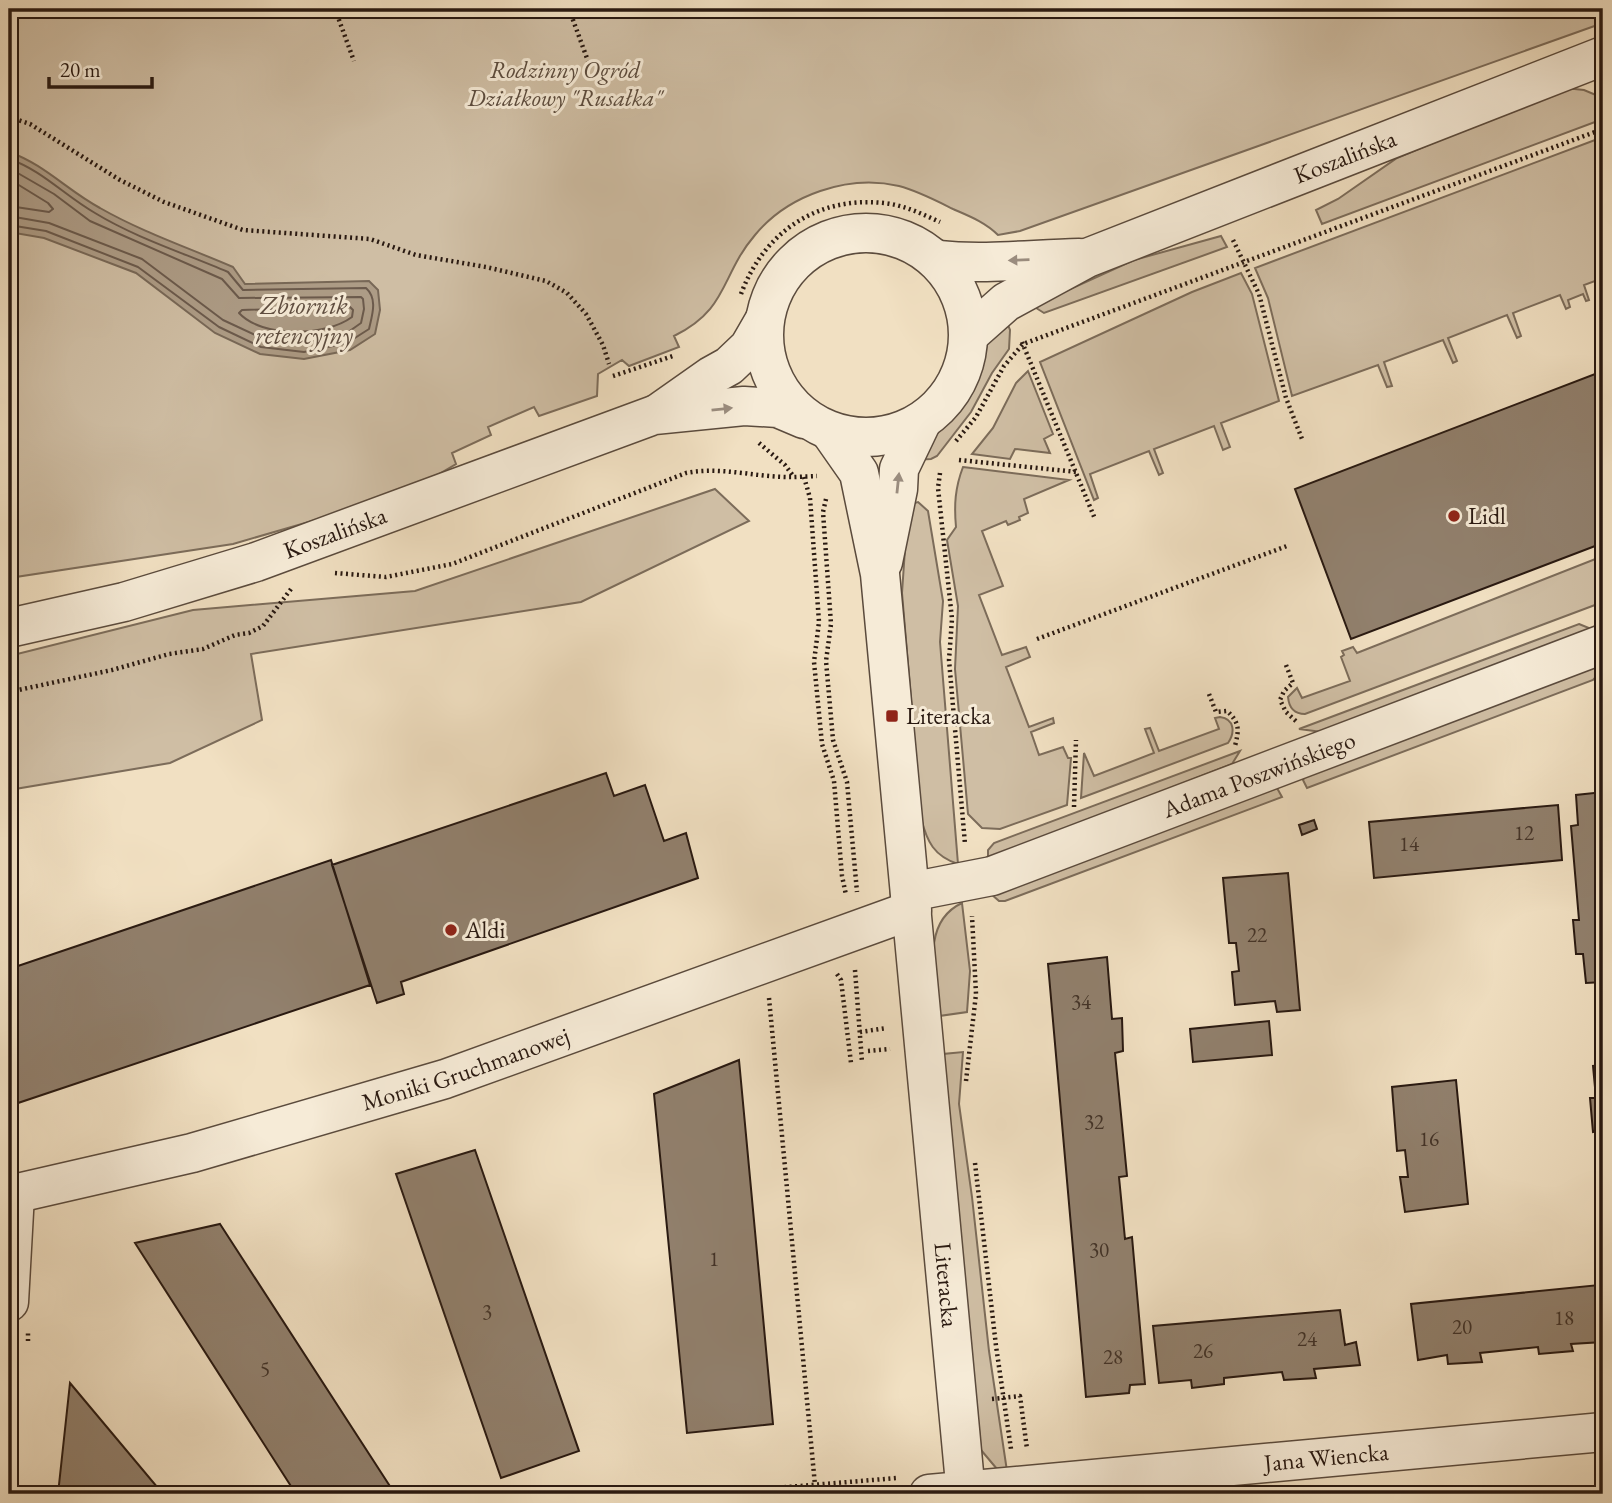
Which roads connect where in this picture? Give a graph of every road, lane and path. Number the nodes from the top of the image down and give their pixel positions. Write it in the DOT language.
graph roads {
  1 [pos="335,9"];
  2 [pos="569,9"];
  3 [pos="1603,56"];
  4 [pos="354,61"];
  5 [pos="588,61"];
  6 [pos="9,117"];
  7 [pos="1603,129"];
  8 [pos="1232,239"];
  9 [pos="944,243"];
  10 [pos="1087,258"];
  11 [pos="1244,262"];
  12 [pos="751,311"];
  13 [pos="971,334"];
  14 [pos="1023,344"];
  15 [pos="684,351"];
  16 [pos="609,364"];
  17 [pos="613,376"];
  18 [pos="654,415"];
  19 [pos="922,421"];
  20 [pos="818,426"];
  21 [pos="756,439"];
  22 [pos="1302,439"];
  23 [pos="952,446"];
  24 [pos="959,460"];
  25 [pos="940,468"];
  26 [pos="1076,472"];
  27 [pos="817,476"];
  28 [pos="794,477"];
  29 [pos="804,477"];
  30 [pos="826,496"];
  31 [pos="1095,519"];
  32 [pos="1287,546"];
  33 [pos="322,572"];
  34 [pos="880,574"];
  35 [pos="292,588"];
  36 [pos="9,628"];
  37 [pos="1037,639"];
  38 [pos="1603,644"];
  39 [pos="1286,665"];
  40 [pos="9,692"];
  41 [pos="1209,694"];
  42 [pos="1298,723"];
  43 [pos="1076,740"];
  44 [pos="1235,747"];
  45 [pos="1074,808"];
  46 [pos="965,855"];
  47 [pos="858,898"];
  48 [pos="911,901"];
  49 [pos="848,905"];
  50 [pos="971,908"];
  51 [pos="855,968"];
  52 [pos="834,969"];
  53 [pos="766,989"];
  54 [pos="892,1028"];
  55 [pos="860,1032"];
  56 [pos="862,1062"];
  57 [pos="851,1063"];
  58 [pos="965,1089"];
  59 [pos="974,1157"];
  60 [pos="12,1194"];
  61 [pos="9,1302"];
  62 [pos="1005,1398"];
  63 [pos="984,1400"];
  64 [pos="1603,1432"];
  65 [pos="1027,1449"];
  66 [pos="1011,1452"];
  67 [pos="815,1485"];
  68 [pos="941,1489"];
  69 [pos="702,1494"];
  1 -- 4 [label="path"];
  2 -- 5 [label="path"];
  3 -- 10 [label="street, Koszalińska"];
  6 -- 16 [label="path"];
  7 -- 11 [label="path"];
  8 -- 11 [label="path"];
  10 -- 9 [label="street, Koszalińska, one-way"];
  9 -- 12 [label="street"];
  9 -- 12 [label="path"];
  9 -- 13 [label="street"];
  10 -- 13 [label="street, Koszalińska"];
  11 -- 14 [label="path"];
  11 -- 22 [label="path"];
  12 -- 18 [label="street, Koszalińska"];
  12 -- 20 [label="street"];
  13 -- 19 [label="street"];
  14 -- 23 [label="path"];
  14 -- 26 [label="path"];
  15 -- 17 [label="path"];
  18 -- 20 [label="street, Koszalińska, one-way"];
  18 -- 36 [label="street, Koszalińska"];
  19 -- 20 [label="street"];
  34 -- 19 [label="street, Literacka, one-way"];
  20 -- 34 [label="street, Literacka"];
  21 -- 28 [label="path"];
  24 -- 26 [label="path"];
  25 -- 46 [label="path"];
  26 -- 31 [label="path"];
  27 -- 29 [label="path"];
  28 -- 29 [label="path"];
  28 -- 33 [label="path"];
  29 -- 49 [label="path"];
  30 -- 47 [label="path"];
  32 -- 37 [label="path"];
  34 -- 48 [label="street, Literacka"];
  35 -- 40 [label="path"];
  38 -- 48 [label="street, Adama Poszwińskiego"];
  39 -- 42 [label="path"];
  41 -- 44 [label="path"];
  43 -- 45 [label="path"];
  48 -- 60 [label="street, Moniki Gruchmanowej"];
  48 -- 68 [label="street, Literacka"];
  50 -- 58 [label="path"];
  51 -- 55 [label="path"];
  52 -- 57 [label="path"];
  53 -- 67 [label="path"];
  54 -- 55 [label="path"];
  55 -- 56 [label="path"];
  59 -- 62 [label="path"];
  60 -- 61 [label="street"];
  62 -- 63 [label="path"];
  62 -- 65 [label="path"];
  62 -- 66 [label="path"];
  64 -- 68 [label="street, Jana Wiencka"];
  67 -- 68 [label="path"];
  67 -- 69 [label="path"];
}
